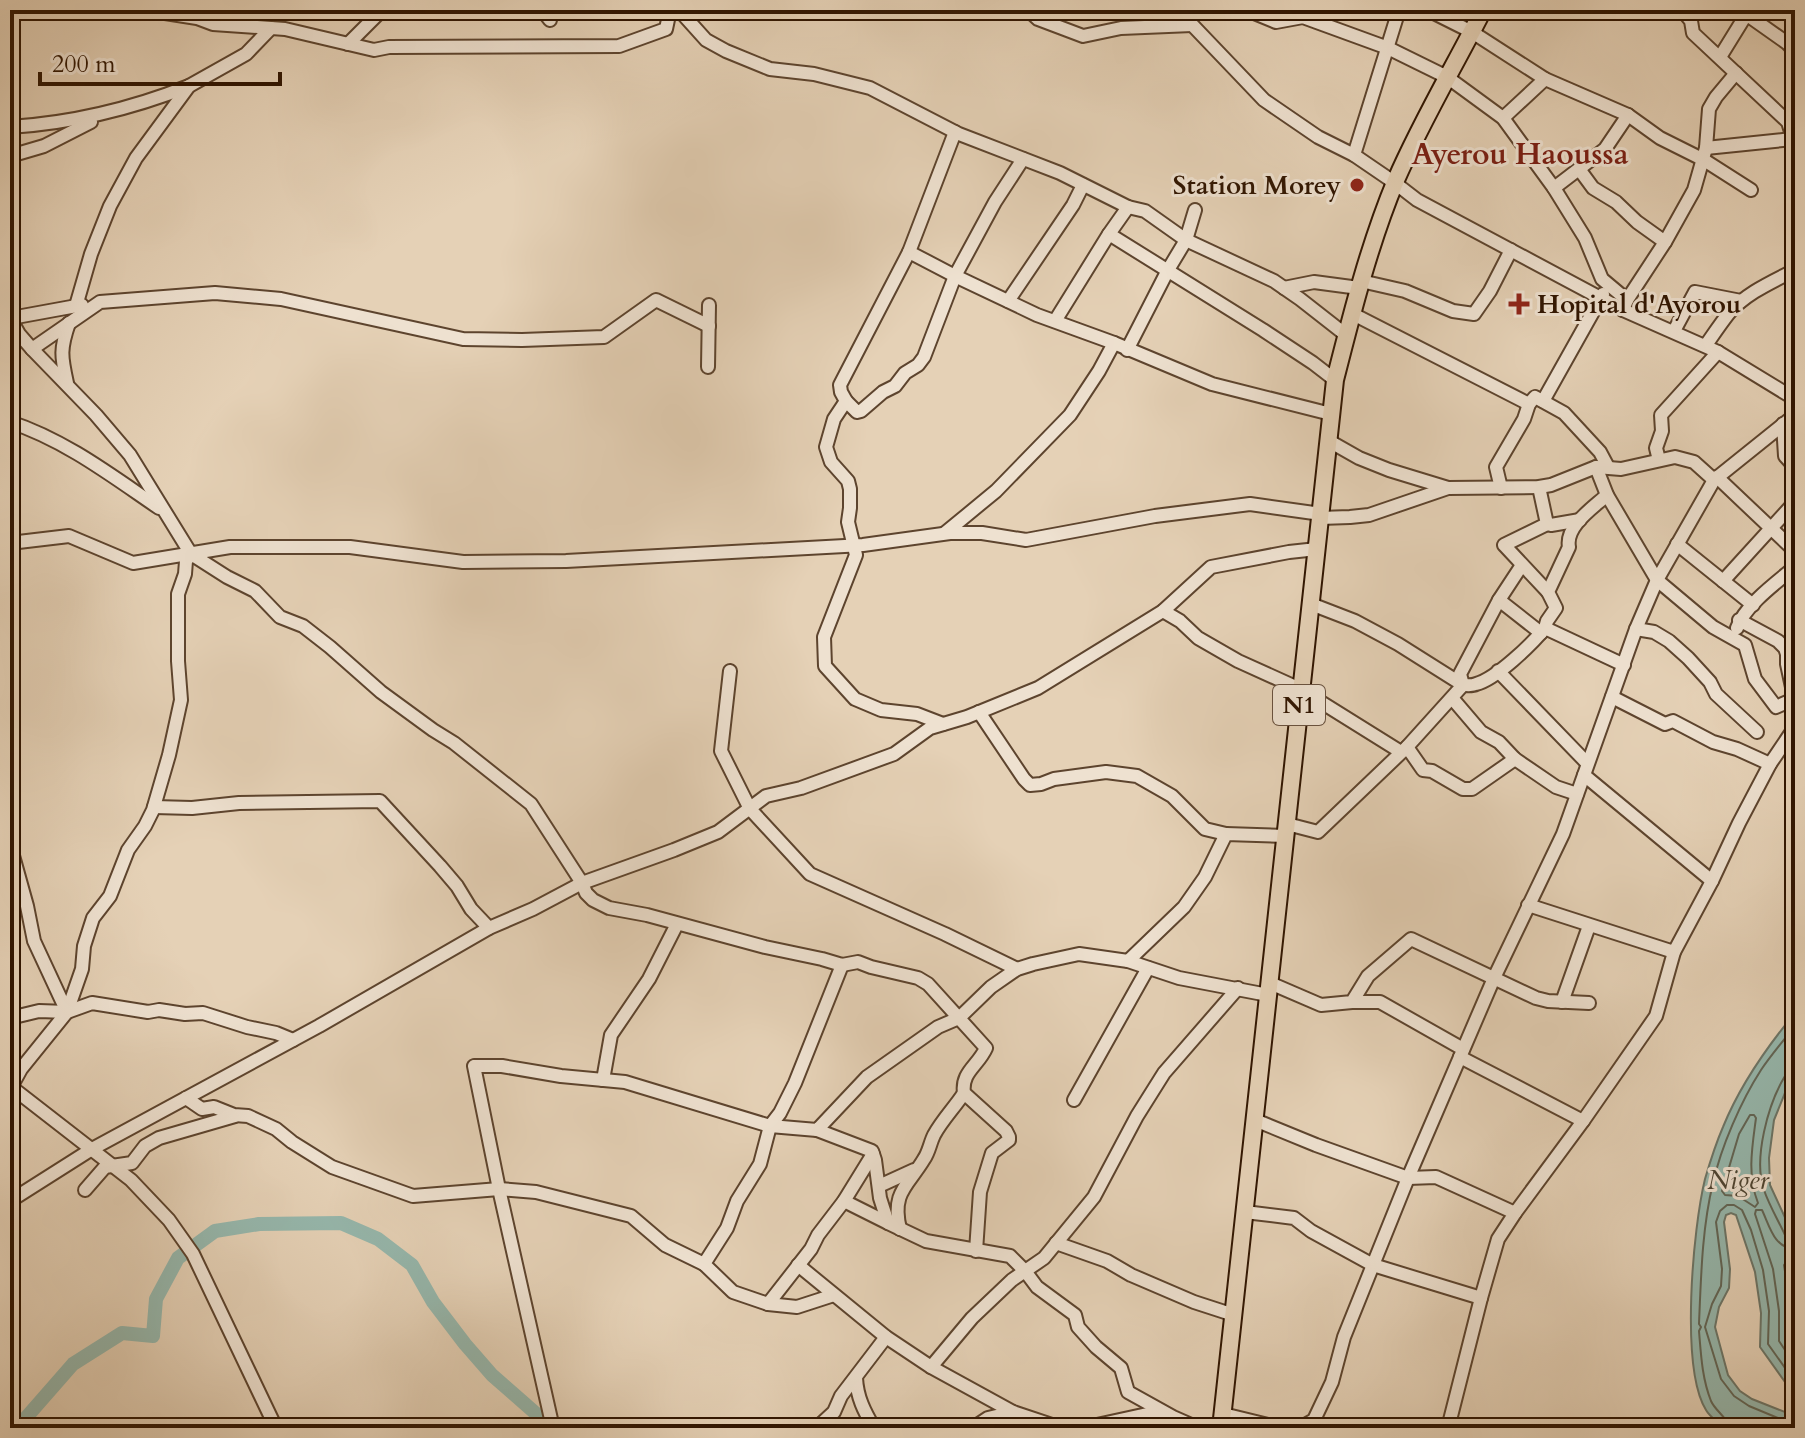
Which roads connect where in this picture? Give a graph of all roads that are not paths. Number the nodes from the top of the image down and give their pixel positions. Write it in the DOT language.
graph roads {
  1 [pos="146,10"];
  2 [pos="382,10"];
  3 [pos="670,10"];
  4 [pos="679,10"];
  5 [pos="1028,10"];
  6 [pos="1178,10"];
  7 [pos="1247,10"];
  8 [pos="1399,10"];
  9 [pos="1428,10"];
  10 [pos="1483,10"];
  11 [pos="1682,10"];
  12 [pos="1748,12"];
  13 [pos="1192,25"];
  14 [pos="271,28"];
  15 [pos="1472,32"];
  16 [pos="348,44"];
  17 [pos="1388,48"];
  18 [pos="1795,51"];
  19 [pos="1720,57"];
  20 [pos="1736,73"];
  21 [pos="1447,77"];
  22 [pos="1545,79"];
  23 [pos="189,86"];
  24 [pos="108,113"];
  25 [pos="1628,115"];
  26 [pos="1503,118"];
  27 [pos="1792,118"];
  28 [pos="10,127"];
  29 [pos="955,132"];
  30 [pos="1794,142"];
  31 [pos="1705,154"];
  32 [pos="1354,155"];
  33 [pos="10,156"];
  34 [pos="1023,159"];
  35 [pos="1579,169"];
  36 [pos="1395,183"];
  37 [pos="1083,185"];
  38 [pos="1554,188"];
  39 [pos="1751,190"];
  40 [pos="1128,207"];
  41 [pos="1195,210"];
  42 [pos="1109,234"];
  43 [pos="1186,240"];
  44 [pos="1665,242"];
  45 [pos="1511,250"];
  46 [pos="909,252"];
  47 [pos="1168,270"];
  48 [pos="1795,270"];
  49 [pos="955,276"];
  50 [pos="1360,284"];
  51 [pos="1609,285"];
  52 [pos="1284,288"];
  53 [pos="1599,298"];
  54 [pos="1008,301"];
  55 [pos="1741,301"];
  56 [pos="100,302"];
  57 [pos="709,305"];
  58 [pos="1625,305"];
  59 [pos="76,306"];
  60 [pos="1351,313"];
  61 [pos="10,318"];
  62 [pos="1055,321"];
  63 [pos="69,323"];
  64 [pos="709,326"];
  65 [pos="1674,331"];
  66 [pos="1346,335"];
  67 [pos="1114,343"];
  68 [pos="1706,345"];
  69 [pos="32,349"];
  70 [pos="1127,350"];
  71 [pos="1718,352"];
  72 [pos="708,367"];
  73 [pos="1335,380"];
  74 [pos="68,386"];
  75 [pos="1795,399"];
  76 [pos="846,401"];
  77 [pos="1536,403"];
  78 [pos="1331,414"];
  79 [pos="1795,415"];
  80 [pos="10,422"];
  81 [pos="1783,424"];
  82 [pos="1329,441"];
  83 [pos="1659,460"];
  84 [pos="1602,467"];
  85 [pos="1795,467"];
  86 [pos="1716,478"];
  87 [pos="1539,487"];
  88 [pos="1448,488"];
  89 [pos="1501,488"];
  90 [pos="1607,495"];
  91 [pos="1795,502"];
  92 [pos="165,512"];
  93 [pos="1320,516"];
  94 [pos="1580,520"];
  95 [pos="1547,524"];
  96 [pos="1772,529"];
  97 [pos="944,534"];
  98 [pos="10,543"];
  99 [pos="1677,544"];
  100 [pos="854,545"];
  101 [pos="1317,549"];
  102 [pos="1795,551"];
  103 [pos="191,554"];
  104 [pos="1522,565"];
  105 [pos="1795,567"];
  106 [pos="1657,580"];
  107 [pos="1723,581"];
  108 [pos="1548,592"];
  109 [pos="1499,600"];
  110 [pos="1311,604"];
  111 [pos="1753,605"];
  112 [pos="1163,611"];
  113 [pos="1739,620"];
  114 [pos="1636,629"];
  115 [pos="1543,630"];
  116 [pos="1732,638"];
  117 [pos="1624,665"];
  118 [pos="730,671"];
  119 [pos="1498,671"];
  120 [pos="1463,685"];
  121 [pos="1300,689"];
  122 [pos="1612,697"];
  123 [pos="1452,698"];
  124 [pos="1794,700"];
  125 [pos="979,712"];
  126 [pos="943,724"];
  127 [pos="1795,727"];
  128 [pos="1757,732"];
  129 [pos="1404,750"];
  130 [pos="1515,759"];
  131 [pos="1770,764"];
  132 [pos="1586,769"];
  133 [pos="1577,794"];
  134 [pos="154,807"];
  135 [pos="750,809"];
  136 [pos="1286,830"];
  137 [pos="1226,834"];
  138 [pos="10,845"];
  139 [pos="1712,881"];
  140 [pos="582,883"];
  141 [pos="1528,905"];
  142 [pos="677,924"];
  143 [pos="1589,926"];
  144 [pos="489,928"];
  145 [pos="1674,952"];
  146 [pos="1128,961"];
  147 [pos="842,965"];
  148 [pos="1148,968"];
  149 [pos="1017,969"];
  150 [pos="1494,978"];
  151 [pos="1238,988"];
  152 [pos="1269,989"];
  153 [pos="1352,1002"];
  154 [pos="1562,1002"];
  155 [pos="1589,1003"];
  156 [pos="67,1012"];
  157 [pos="10,1018"];
  158 [pos="959,1018"];
  159 [pos="293,1040"];
  160 [pos="1462,1053"];
  161 [pos="603,1080"];
  162 [pos="11,1087"];
  163 [pos="964,1093"];
  164 [pos="186,1098"];
  165 [pos="1074,1100"];
  166 [pos="238,1115"];
  167 [pos="1255,1120"];
  168 [pos="1583,1121"];
  169 [pos="770,1126"];
  170 [pos="817,1130"];
  171 [pos="92,1149"];
  172 [pos="873,1154"];
  173 [pos="113,1165"];
  174 [pos="917,1168"];
  175 [pos="1408,1178"];
  176 [pos="879,1186"];
  177 [pos="499,1189"];
  178 [pos="85,1190"];
  179 [pos="10,1201"];
  180 [pos="844,1201"];
  181 [pos="1245,1212"];
  182 [pos="1515,1213"];
  183 [pos="894,1226"];
  184 [pos="1056,1243"];
  185 [pos="976,1251"];
  186 [pos="704,1264"];
  187 [pos="798,1265"];
  188 [pos="1373,1265"];
  189 [pos="1025,1271"];
  190 [pos="834,1295"];
  191 [pos="1481,1298"];
  192 [pos="768,1304"];
  193 [pos="1234,1315"];
  194 [pos="886,1337"];
  195 [pos="931,1367"];
  196 [pos="856,1378"];
  197 [pos="1161,1411"];
  198 [pos="1013,1412"];
  199 [pos="1222,1421"];
  200 [pos="276,1428"];
  201 [pos="553,1428"];
  202 [pos="837,1428"];
  203 [pos="874,1428"];
  204 [pos="973,1428"];
  205 [pos="1061,1428"];
  206 [pos="1083,1428"];
  207 [pos="1198,1428"];
  208 [pos="1280,1428"];
  209 [pos="1300,1428"];
  210 [pos="1448,1428"];
  1 -- 14 [label="street"];
  2 -- 16 [label="street"];
  3 -- 16 [label="street"];
  4 -- 29 [label="street"];
  5 -- 13 [label="street"];
  6 -- 13 [label="street"];
  7 -- 17 [label="street"];
  8 -- 17 [label="street"];
  9 -- 15 [label="street"];
  10 -- 15 [label="main road, N1"];
  11 -- 19 [label="street"];
  12 -- 18 [label="street"];
  12 -- 19 [label="street"];
  13 -- 32 [label="street"];
  14 -- 16 [label="street"];
  14 -- 23 [label="street"];
  15 -- 21 [label="main road, N1"];
  15 -- 22 [label="street"];
  17 -- 21 [label="street"];
  17 -- 32 [label="street"];
  19 -- 20 [label="street"];
  20 -- 27 [label="street"];
  20 -- 31 [label="street"];
  21 -- 26 [label="street"];
  21 -- 36 [label="main road, N1"];
  22 -- 25 [label="street"];
  22 -- 26 [label="street"];
  23 -- 24 [label="street"];
  23 -- 59 [label="street"];
  24 -- 28 [label="street"];
  24 -- 33 [label="street"];
  25 -- 31 [label="street"];
  25 -- 35 [label="street"];
  26 -- 38 [label="street"];
  27 -- 30 [label="street"];
  29 -- 34 [label="street"];
  29 -- 46 [label="street"];
  30 -- 31 [label="street"];
  31 -- 39 [label="street"];
  31 -- 44 [label="street"];
  32 -- 36 [label="street"];
  34 -- 37 [label="street"];
  34 -- 49 [label="street"];
  35 -- 38 [label="street"];
  35 -- 44 [label="street"];
  36 -- 45 [label="street"];
  36 -- 50 [label="main road, N1"];
  37 -- 40 [label="street"];
  37 -- 54 [label="street"];
  38 -- 51 [label="street"];
  40 -- 42 [label="street"];
  40 -- 43 [label="street"];
  41 -- 43 [label="street"];
  42 -- 47 [label="street"];
  42 -- 62 [label="street"];
  43 -- 47 [label="street"];
  43 -- 52 [label="street"];
  44 -- 58 [label="street"];
  45 -- 50 [label="street"];
  45 -- 53 [label="street"];
  46 -- 49 [label="street"];
  46 -- 76 [label="street"];
  47 -- 70 [label="street"];
  47 -- 73 [label="street"];
  48 -- 55 [label="street"];
  49 -- 54 [label="street"];
  49 -- 76 [label="street"];
  50 -- 52 [label="street"];
  50 -- 60 [label="main road, N1"];
  51 -- 53 [label="street"];
  51 -- 58 [label="street"];
  52 -- 66 [label="street"];
  53 -- 58 [label="street"];
  53 -- 77 [label="street"];
  54 -- 62 [label="street"];
  55 -- 65 [label="street"];
  55 -- 68 [label="street"];
  56 -- 59 [label="street"];
  56 -- 63 [label="street"];
  56 -- 64 [label="street"];
  57 -- 64 [label="street"];
  58 -- 65 [label="street"];
  59 -- 61 [label="street"];
  60 -- 66 [label="main road, N1"];
  60 -- 77 [label="street"];
  61 -- 69 [label="street"];
  62 -- 67 [label="street"];
  63 -- 69 [label="street"];
  63 -- 74 [label="street"];
  64 -- 72 [label="street"];
  65 -- 68 [label="street"];
  66 -- 73 [label="main road, N1"];
  67 -- 70 [label="street"];
  67 -- 97 [label="street"];
  68 -- 71 [label="street"];
  69 -- 74 [label="street"];
  70 -- 78 [label="street"];
  71 -- 75 [label="street"];
  71 -- 83 [label="street"];
  73 -- 78 [label="main road, N1"];
  74 -- 92 [label="street"];
  76 -- 100 [label="street"];
  77 -- 84 [label="street"];
  77 -- 89 [label="street"];
  78 -- 82 [label="main road, N1"];
  79 -- 81 [label="street"];
  80 -- 92 [label="street"];
  81 -- 85 [label="street"];
  81 -- 86 [label="street"];
  82 -- 88 [label="street"];
  82 -- 93 [label="main road, N1"];
  83 -- 84 [label="street"];
  83 -- 86 [label="street"];
  84 -- 87 [label="street"];
  84 -- 90 [label="street"];
  86 -- 96 [label="street"];
  86 -- 99 [label="street"];
  87 -- 89 [label="street"];
  87 -- 95 [label="street"];
  88 -- 89 [label="street"];
  88 -- 93 [label="street"];
  90 -- 94 [label="street"];
  90 -- 106 [label="street"];
  91 -- 96 [label="street"];
  92 -- 103 [label="street"];
  93 -- 97 [label="street"];
  93 -- 101 [label="main road, N1"];
  94 -- 95 [label="street"];
  94 -- 108 [label="street"];
  95 -- 104 [label="street"];
  96 -- 102 [label="street"];
  96 -- 107 [label="street"];
  97 -- 100 [label="street"];
  98 -- 103 [label="street"];
  99 -- 106 [label="street"];
  99 -- 107 [label="street"];
  100 -- 103 [label="street"];
  100 -- 126 [label="street"];
  101 -- 110 [label="main road, N1"];
  101 -- 112 [label="street"];
  103 -- 134 [label="street"];
  103 -- 140 [label="street"];
  104 -- 108 [label="street"];
  104 -- 109 [label="street"];
  105 -- 111 [label="street"];
  106 -- 114 [label="street"];
  106 -- 116 [label="street"];
  107 -- 111 [label="street"];
  108 -- 115 [label="street"];
  109 -- 115 [label="street"];
  109 -- 120 [label="street"];
  110 -- 120 [label="street"];
  110 -- 121 [label="main road, N1"];
  111 -- 113 [label="street"];
  112 -- 121 [label="street"];
  112 -- 125 [label="street"];
  113 -- 116 [label="street"];
  113 -- 124 [label="street"];
  114 -- 117 [label="street"];
  114 -- 128 [label="street"];
  115 -- 117 [label="street"];
  115 -- 119 [label="street"];
  116 -- 124 [label="street"];
  117 -- 122 [label="street"];
  118 -- 135 [label="street"];
  119 -- 120 [label="street"];
  119 -- 132 [label="street"];
  120 -- 123 [label="street"];
  121 -- 129 [label="street"];
  121 -- 136 [label="main road, N1"];
  122 -- 131 [label="street"];
  122 -- 132 [label="street"];
  123 -- 129 [label="street"];
  123 -- 130 [label="street"];
  125 -- 126 [label="street"];
  125 -- 137 [label="street"];
  126 -- 135 [label="street"];
  127 -- 131 [label="street"];
  129 -- 130 [label="street"];
  129 -- 136 [label="street"];
  130 -- 133 [label="street"];
  131 -- 139 [label="street"];
  132 -- 133 [label="street"];
  132 -- 139 [label="street"];
  133 -- 141 [label="street"];
  134 -- 144 [label="street"];
  134 -- 156 [label="street"];
  135 -- 140 [label="street"];
  135 -- 149 [label="street"];
  136 -- 137 [label="street"];
  136 -- 152 [label="main road, N1"];
  137 -- 146 [label="street"];
  138 -- 156 [label="street"];
  139 -- 145 [label="street"];
  140 -- 142 [label="street"];
  140 -- 144 [label="street"];
  141 -- 143 [label="street"];
  141 -- 150 [label="street"];
  142 -- 147 [label="street"];
  142 -- 161 [label="street"];
  143 -- 145 [label="street"];
  143 -- 154 [label="street"];
  144 -- 159 [label="street"];
  145 -- 168 [label="street"];
  146 -- 148 [label="street"];
  146 -- 149 [label="street"];
  147 -- 158 [label="street"];
  147 -- 169 [label="street"];
  148 -- 151 [label="street"];
  148 -- 165 [label="street"];
  149 -- 158 [label="street"];
  150 -- 153 [label="street"];
  150 -- 154 [label="street"];
  150 -- 160 [label="street"];
  151 -- 152 [label="street"];
  151 -- 184 [label="street"];
  152 -- 153 [label="street"];
  152 -- 167 [label="main road, N1"];
  153 -- 160 [label="street"];
  154 -- 155 [label="street"];
  156 -- 157 [label="street"];
  156 -- 159 [label="street"];
  156 -- 162 [label="street"];
  158 -- 163 [label="street"];
  158 -- 170 [label="street"];
  159 -- 164 [label="street"];
  160 -- 168 [label="street"];
  160 -- 175 [label="street"];
  161 -- 169 [label="street"];
  161 -- 177 [label="street"];
  162 -- 171 [label="street"];
  163 -- 174 [label="street"];
  163 -- 185 [label="street"];
  164 -- 166 [label="street"];
  164 -- 171 [label="street"];
  166 -- 173 [label="street"];
  166 -- 177 [label="street"];
  167 -- 175 [label="street"];
  167 -- 181 [label="main road, N1"];
  168 -- 182 [label="street"];
  169 -- 170 [label="street"];
  169 -- 186 [label="street"];
  170 -- 172 [label="street"];
  171 -- 173 [label="street"];
  171 -- 179 [label="street"];
  172 -- 176 [label="street"];
  172 -- 180 [label="street"];
  173 -- 178 [label="street"];
  173 -- 200 [label="street"];
  174 -- 176 [label="street"];
  174 -- 183 [label="street"];
  175 -- 182 [label="street"];
  175 -- 188 [label="street"];
  176 -- 183 [label="street"];
  177 -- 186 [label="street"];
  177 -- 201 [label="street"];
  180 -- 183 [label="street"];
  180 -- 187 [label="street"];
  181 -- 188 [label="street"];
  181 -- 193 [label="main road, N1"];
  182 -- 191 [label="street"];
  183 -- 185 [label="street"];
  184 -- 189 [label="street"];
  184 -- 193 [label="street"];
  185 -- 189 [label="street"];
  186 -- 192 [label="street"];
  187 -- 190 [label="street"];
  187 -- 192 [label="street"];
  188 -- 191 [label="street"];
  188 -- 209 [label="street"];
  189 -- 195 [label="street"];
  189 -- 197 [label="street"];
  190 -- 192 [label="street"];
  190 -- 194 [label="street"];
  191 -- 210 [label="street"];
  193 -- 199 [label="main road, N1"];
  194 -- 195 [label="street"];
  194 -- 196 [label="street"];
  195 -- 198 [label="street"];
  196 -- 202 [label="street"];
  196 -- 203 [label="street"];
  197 -- 206 [label="street"];
  197 -- 207 [label="street"];
  198 -- 204 [label="street"];
  198 -- 205 [label="street"];
  199 -- 208 [label="street"];
}
